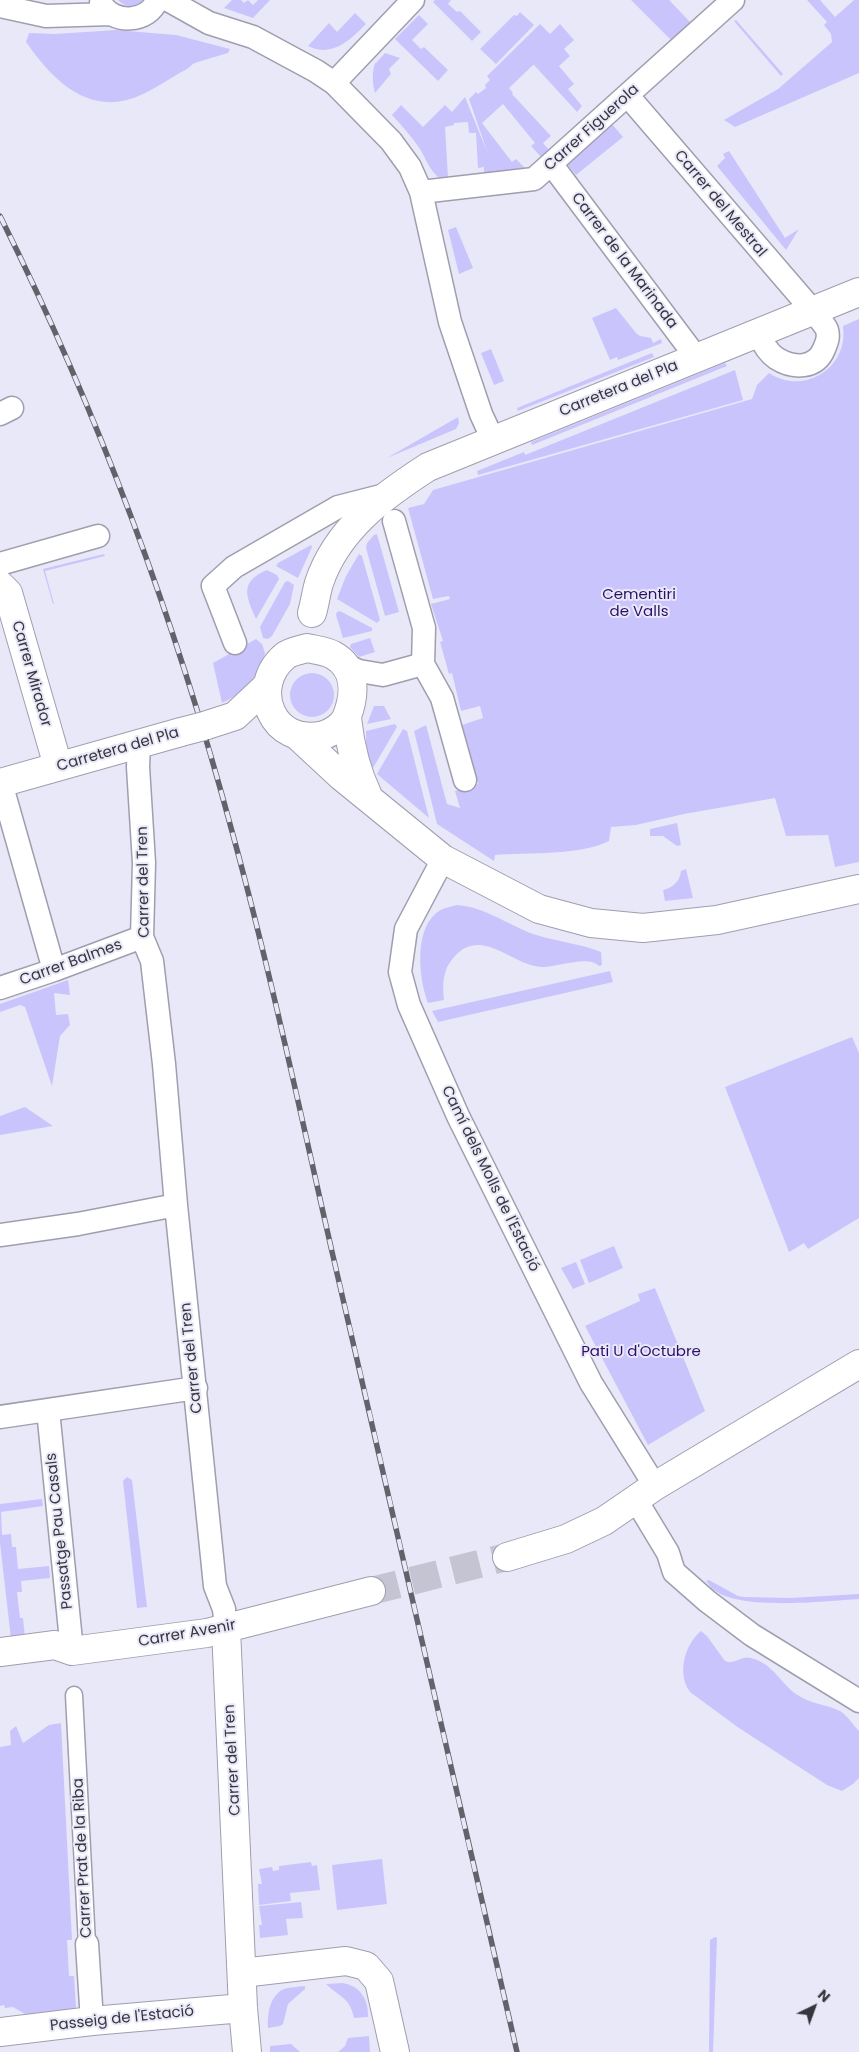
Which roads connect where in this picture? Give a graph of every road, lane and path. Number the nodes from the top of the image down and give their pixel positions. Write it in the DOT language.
graph roads {
  1 [pos="42,0"];
  2 [pos="168,0"];
  3 [pos="413,0"];
  4 [pos="733,0"];
  5 [pos="105,7"];
  6 [pos="8,8"];
  7 [pos="150,8"];
  8 [pos="209,23"];
  9 [pos="334,83"];
  10 [pos="628,96"];
  11 [pos="552,165"];
  12 [pos="421,192"];
  13 [pos="859,292"];
  14 [pos="813,311"];
  15 [pos="758,333"];
  16 [pos="696,357"];
  17 [pos="492,440"];
  18 [pos="385,495"];
  19 [pos="394,521"];
  20 [pos="98,536"];
  21 [pos="0,564"];
  22 [pos="0,585"];
  23 [pos="312,613"];
  24 [pos="235,643"];
  25 [pos="287,654"];
  26 [pos="338,660"];
  27 [pos="423,664"];
  28 [pos="383,675"];
  29 [pos="268,685"];
  30 [pos="349,709"];
  31 [pos="231,718"];
  32 [pos="273,720"];
  33 [pos="299,737"];
  34 [pos="139,743"];
  35 [pos="58,766"];
  36 [pos="465,780"];
  37 [pos="0,783"];
  38 [pos="370,800"];
  39 [pos="443,859"];
  40 [pos="859,889"];
  41 [pos="142,936"];
  42 [pos="54,970"];
  43 [pos="0,988"];
  44 [pos="176,1205"];
  45 [pos="0,1236"];
  46 [pos="859,1364"];
  47 [pos="196,1388"];
  48 [pos="48,1410"];
  49 [pos="0,1417"];
  50 [pos="645,1493"];
  51 [pos="507,1557"];
  52 [pos="371,1591"];
  53 [pos="226,1629"];
  54 [pos="72,1651"];
  55 [pos="0,1652"];
  56 [pos="74,1695"];
  57 [pos="859,1701"];
  58 [pos="87,1944"];
  59 [pos="242,1973"];
  60 [pos="243,2008"];
  61 [pos="92,2021"];
  62 [pos="0,2032"];
  63 [pos="247,2052"];
  64 [pos="395,2052"];
  1 -- 6 [label="street"];
  2 -- 8 [label="street"];
  3 -- 9 [label="street"];
  4 -- 10 [label="street, Carrer Figuerola"];
  5 -- 6 [label="street"];
  5 -- 7 [label="street"];
  7 -- 8 [label="street"];
  8 -- 9 [label="street"];
  9 -- 12 [label="street"];
  10 -- 11 [label="street, Carrer Figuerola"];
  10 -- 14 [label="street, Carrer del Mestral"];
  11 -- 12 [label="street, Carrer Figuerola"];
  11 -- 16 [label="street, Carrer de la Marinada"];
  12 -- 17 [label="street"];
  13 -- 14 [label="street, Carretera del Pla"];
  14 -- 15 [label="street, Carretera del Pla"];
  14 -- 15 [label="street, Carrer del Mestral"];
  15 -- 16 [label="street, Carretera del Pla"];
  16 -- 17 [label="street, Carretera del Pla"];
  17 -- 18 [label="street, Carretera del Pla"];
  18 -- 23 [label="street, Carretera del Pla"];
  18 -- 24 [label="street, Carretera del Pla"];
  19 -- 27 [label="street"];
  20 -- 21 [label="street"];
  22 -- 35 [label="street, Carrer Mirador"];
  23 -- 25 [label="street"];
  23 -- 26 [label="street"];
  25 -- 26 [label="street"];
  25 -- 29 [label="street"];
  26 -- 28 [label="street"];
  26 -- 30 [label="street"];
  27 -- 28 [label="street"];
  27 -- 36 [label="street"];
  28 -- 30 [label="street"];
  29 -- 31 [label="street"];
  29 -- 32 [label="street"];
  30 -- 33 [label="street"];
  30 -- 38 [label="street"];
  31 -- 32 [label="street"];
  31 -- 34 [label="street, Carretera del Pla, bridge"];
  32 -- 33 [label="street"];
  33 -- 38 [label="street"];
  34 -- 35 [label="street, Carretera del Pla"];
  34 -- 41 [label="street, Carrer del Tren"];
  35 -- 37 [label="street, Carretera del Pla"];
  37 -- 42 [label="street"];
  38 -- 39 [label="street"];
  39 -- 40 [label="street"];
  39 -- 50 [label="street, Camí dels Molls de l'Estació"];
  41 -- 42 [label="street, Carrer Balmes"];
  41 -- 44 [label="street, Carrer del Tren"];
  42 -- 43 [label="street, Carrer Balmes"];
  44 -- 45 [label="street"];
  44 -- 47 [label="street, Carrer del Tren"];
  46 -- 50 [label="street"];
  47 -- 48 [label="street"];
  47 -- 53 [label="street, Carrer del Tren"];
  48 -- 49 [label="street"];
  48 -- 54 [label="street, Passatge Pau Casals"];
  50 -- 51 [label="street"];
  50 -- 57 [label="street, Camí dels Molls de l'Estació"];
  52 -- 53 [label="street, Carrer Avenir"];
  53 -- 54 [label="street, Carrer Avenir"];
  53 -- 59 [label="street, Carrer del Tren"];
  54 -- 55 [label="street, Carrer Avenir"];
  56 -- 58 [label="street, Carrer Prat de la Riba"];
  58 -- 61 [label="street, Carrer Prat de la Riba"];
  59 -- 60 [label="street, Carrer del Tren"];
  59 -- 64 [label="street"];
  60 -- 61 [label="street, Passeig de l'Estació"];
  60 -- 63 [label="street, Carrer del Tren"];
  61 -- 62 [label="street, Passeig de l'Estació"];
}
